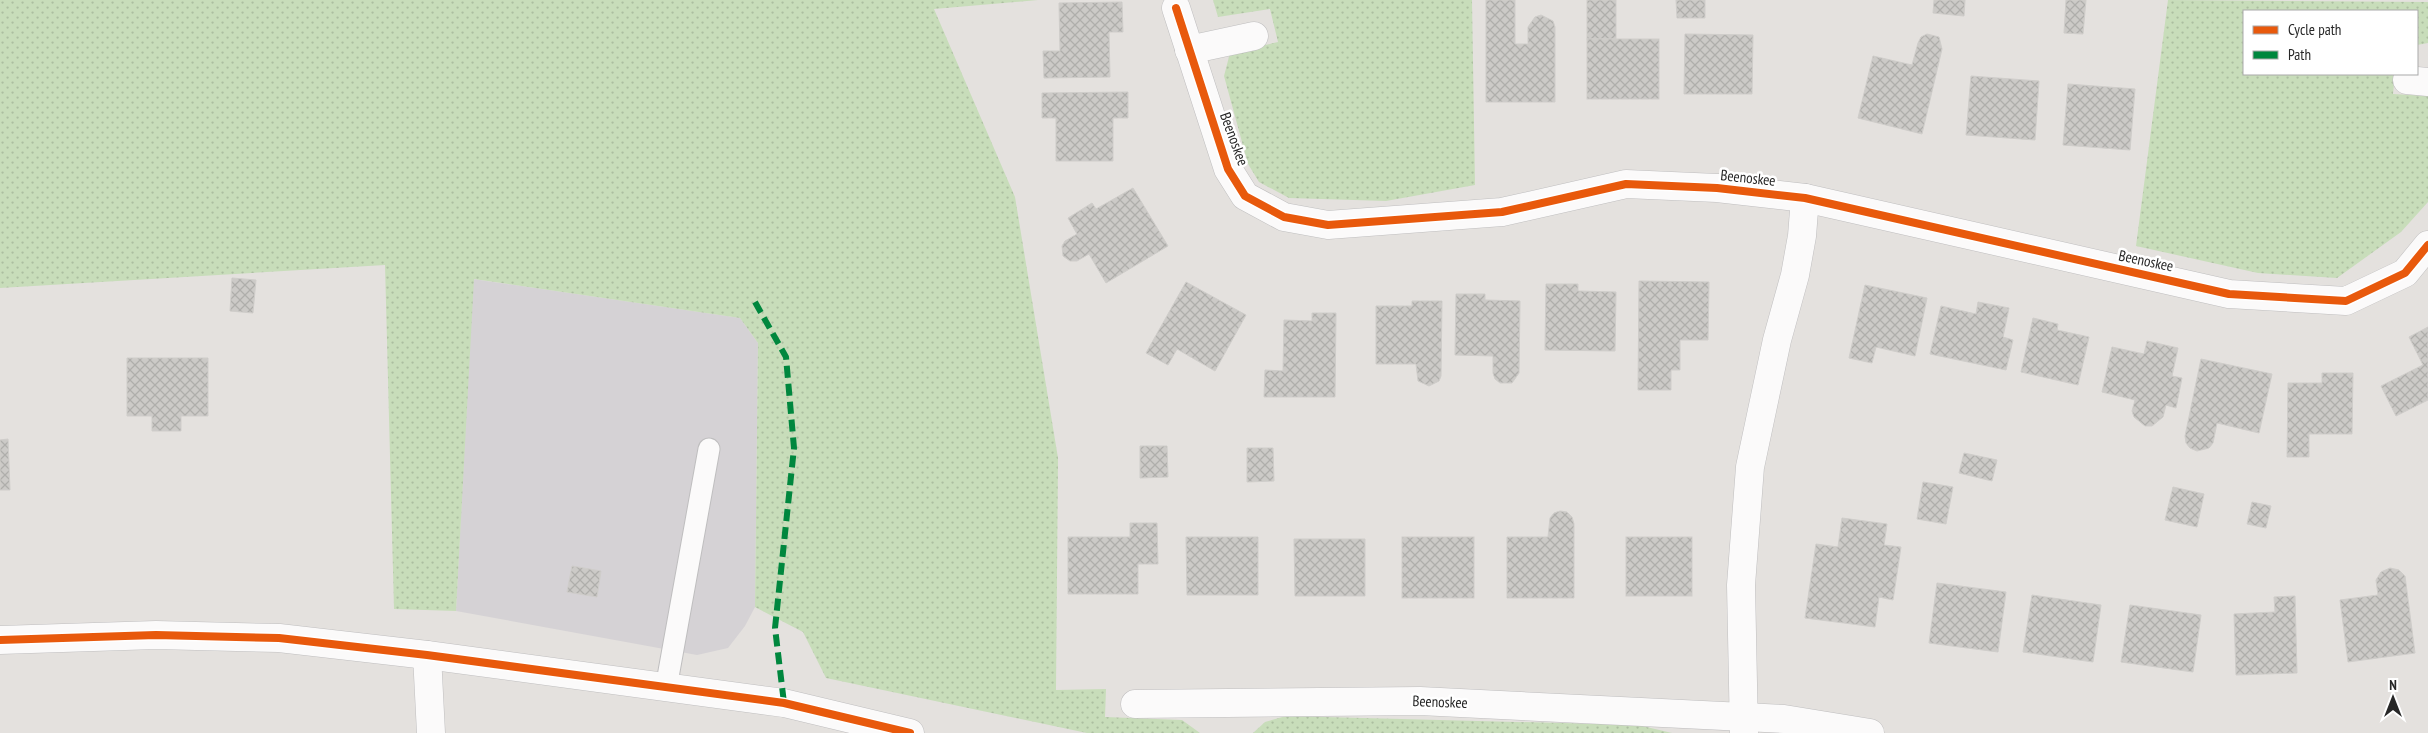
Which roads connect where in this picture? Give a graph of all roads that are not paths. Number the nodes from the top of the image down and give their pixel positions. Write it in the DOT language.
graph roads {
  1 [pos="1176,8"];
  2 [pos="1254,36"];
  3 [pos="1189,50"];
  4 [pos="1805,198"];
  5 [pos="2428,245"];
  6 [pos="708,449"];
  7 [pos="0,640"];
  8 [pos="426,655"];
  9 [pos="666,688"];
  10 [pos="1135,704"];
  11 [pos="1745,725"];
  12 [pos="431,733"];
  13 [pos="910,733"];
  14 [pos="1870,733"];
  1 -- 3 [label="street, Beenoskee"];
  2 -- 3 [label="street"];
  3 -- 4 [label="street, Beenoskee"];
  4 -- 5 [label="street, Beenoskee"];
  4 -- 11 [label="street"];
  6 -- 9 [label="lane"];
  7 -- 8 [label="street"];
  8 -- 9 [label="street"];
  8 -- 12 [label="street"];
  9 -- 13 [label="street"];
  10 -- 11 [label="street, Beenoskee"];
  11 -- 14 [label="street, Beenoskee"];
}
